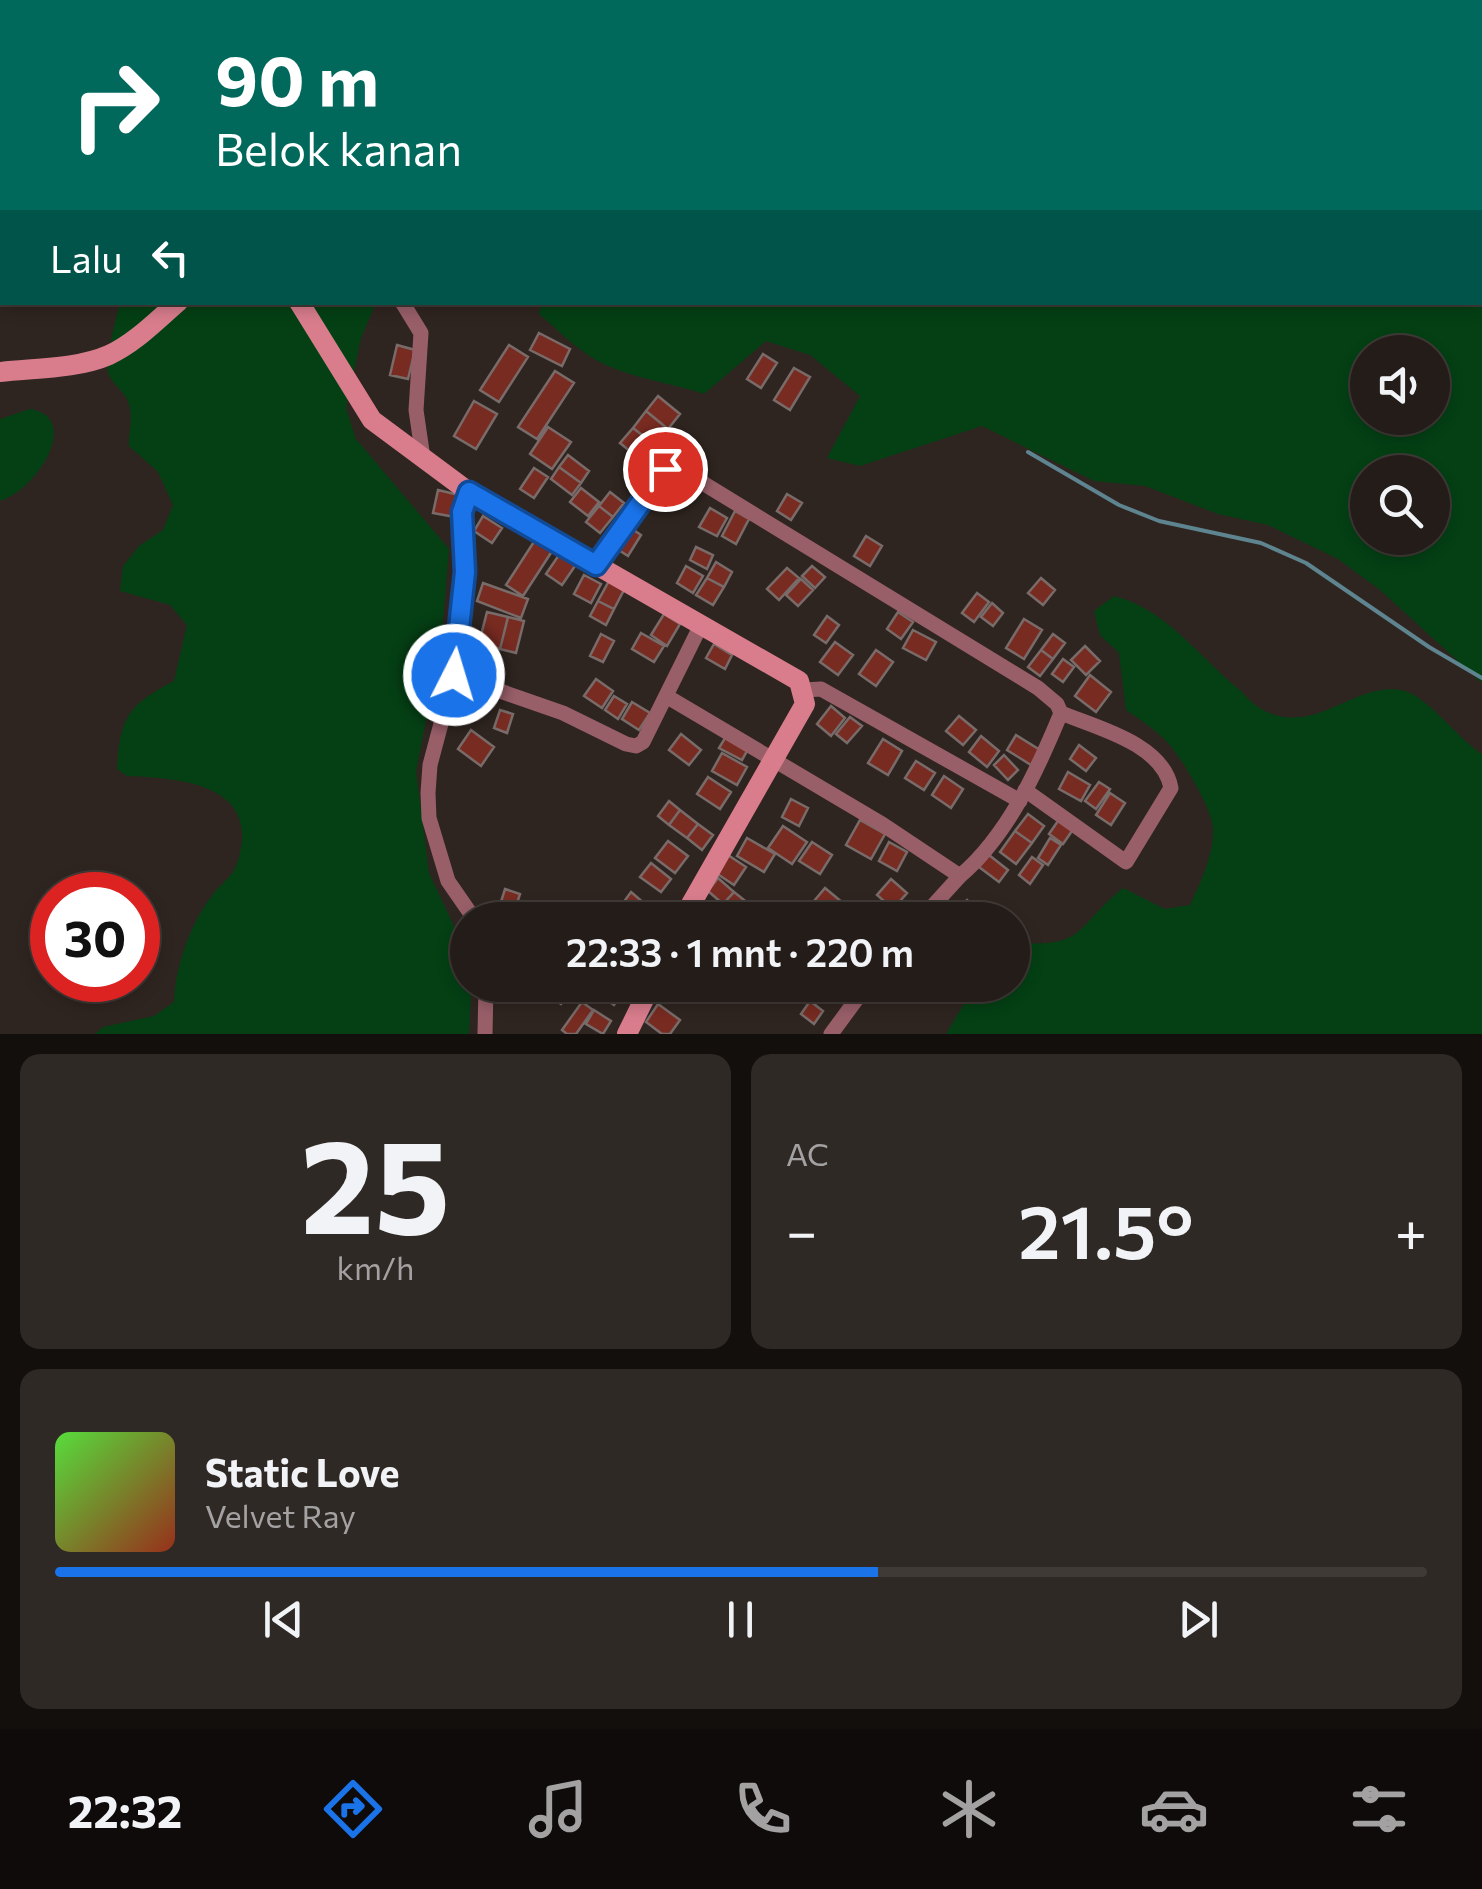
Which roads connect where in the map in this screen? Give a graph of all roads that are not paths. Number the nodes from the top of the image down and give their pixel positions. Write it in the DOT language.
graph roads {
  1 [pos="174,305"];
  2 [pos="300,305"];
  3 [pos="404,305"];
  4 [pos="0,372"];
  5 [pos="423,458"];
  6 [pos="469,492"];
  7 [pos="596,565"];
  8 [pos="702,623"];
  9 [pos="454,675"];
  10 [pos="804,690"];
  11 [pos="666,696"];
  12 [pos="1062,713"];
  13 [pos="773,760"];
  14 [pos="1023,795"];
  15 [pos="960,876"];
  16 [pos="463,902"];
  17 [pos="692,902"];
  18 [pos="936,902"];
  19 [pos="485,1002"];
  20 [pos="643,1002"];
  21 [pos="855,1002"];
  22 [pos="484,1034"];
  23 [pos="627,1034"];
  24 [pos="831,1034"];
  1 -- 4 [label="main road"];
  2 -- 5 [label="main road"];
  3 -- 5 [label="street"];
  5 -- 6 [label="main road"];
  6 -- 7 [label="main road"];
  6 -- 9 [label="street"];
  7 -- 8 [label="main road"];
  7 -- 12 [label="street"];
  8 -- 10 [label="main road"];
  8 -- 11 [label="street"];
  9 -- 11 [label="street"];
  9 -- 16 [label="street"];
  10 -- 13 [label="main road"];
  10 -- 14 [label="street"];
  11 -- 13 [label="street"];
  12 -- 14 [label="street"];
  12 -- 14 [label="street"];
  13 -- 15 [label="street"];
  13 -- 17 [label="main road"];
  14 -- 15 [label="street"];
  15 -- 18 [label="street"];
  19 -- 22 [label="street"];
  20 -- 23 [label="main road"];
  21 -- 24 [label="street"];
}
